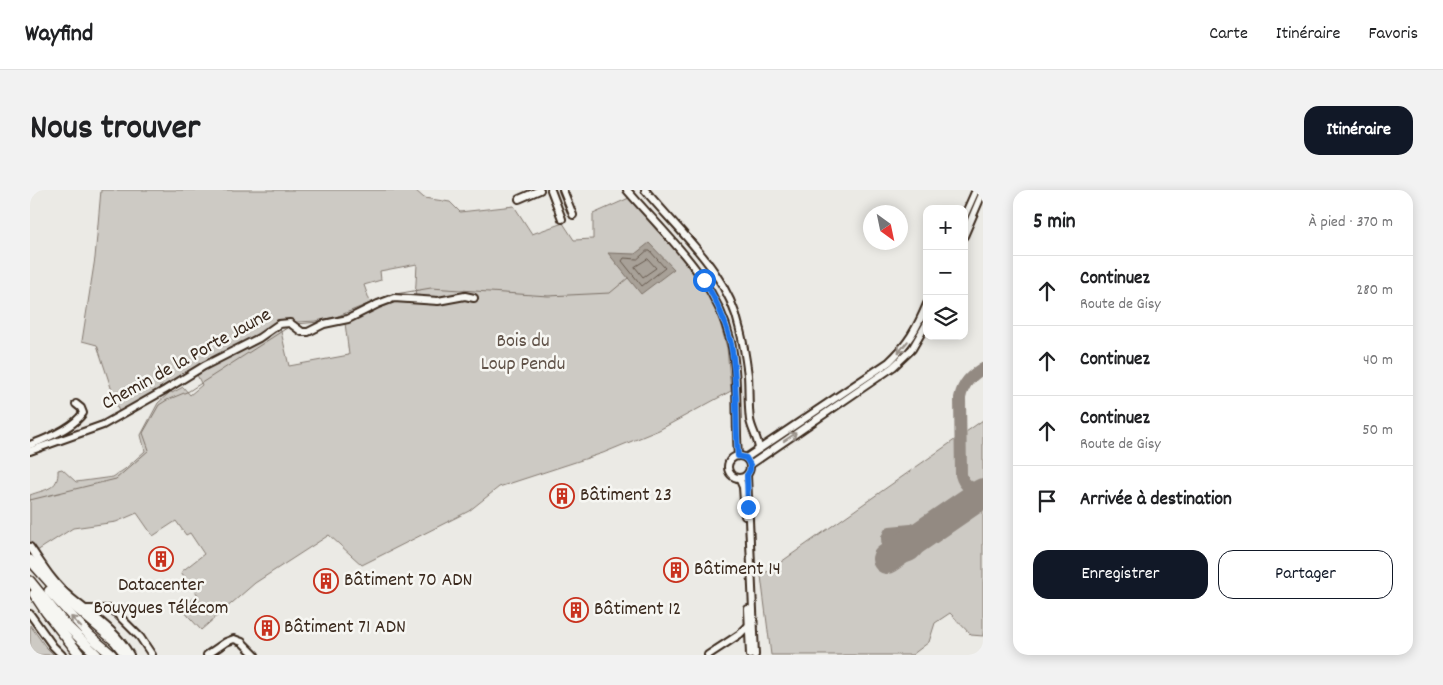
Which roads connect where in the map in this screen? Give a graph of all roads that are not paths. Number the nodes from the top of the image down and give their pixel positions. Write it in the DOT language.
graph roads {
  1 [pos="540,190"];
  2 [pos="551,190"];
  3 [pos="563,190"];
  4 [pos="626,190"];
  5 [pos="645,190"];
  6 [pos="976,190"];
  7 [pos="983,192"];
  8 [pos="519,199"];
  9 [pos="968,208"];
  10 [pos="573,215"];
  11 [pos="562,219"];
  12 [pos="968,227"];
  13 [pos="474,298"];
  14 [pos="923,314"];
  15 [pos="923,330"];
  16 [pos="76,404"];
  17 [pos="30,444"];
  18 [pos="759,449"];
  19 [pos="30,451"];
  20 [pos="738,456"];
  21 [pos="746,458"];
  22 [pos="750,465"];
  23 [pos="747,475"];
  24 [pos="739,478"];
  25 [pos="30,547"];
  26 [pos="30,560"];
  27 [pos="30,568"];
  28 [pos="30,581"];
  29 [pos="30,588"];
  30 [pos="86,609"];
  31 [pos="102,610"];
  32 [pos="30,614"];
  33 [pos="99,620"];
  34 [pos="748,625"];
  35 [pos="738,636"];
  36 [pos="751,642"];
  37 [pos="218,648"];
  38 [pos="62,655"];
  39 [pos="80,655"];
  40 [pos="97,655"];
  41 [pos="112,655"];
  42 [pos="126,655"];
  43 [pos="130,655"];
  44 [pos="152,655"];
  45 [pos="207,655"];
  46 [pos="213,655"];
  47 [pos="255,655"];
  48 [pos="708,655"];
  49 [pos="714,655"];
  50 [pos="750,655"];
  51 [pos="754,655"];
  1 -- 8 [label="street"];
  2 -- 11 [label="street"];
  3 -- 10 [label="street"];
  4 -- 20 [label="street"];
  5 -- 18 [label="street"];
  6 -- 9 [label="street"];
  7 -- 12 [label="street"];
  13 -- 19 [label="street, Chemin de la Porte Jaune"];
  14 -- 18 [label="street, one-way"];
  22 -- 15 [label="street, one-way"];
  16 -- 17 [label="street"];
  18 -- 21 [label="street"];
  20 -- 21 [label="street"];
  20 -- 24 [label="street"];
  21 -- 22 [label="street"];
  22 -- 23 [label="street"];
  23 -- 24 [label="street"];
  23 -- 36 [label="street"];
  24 -- 34 [label="street"];
  25 -- 30 [label="street"];
  26 -- 42 [label="highway"];
  41 -- 27 [label="highway, one-way"];
  28 -- 40 [label="highway"];
  29 -- 39 [label="highway"];
  30 -- 31 [label="street"];
  30 -- 33 [label="street"];
  31 -- 33 [label="street"];
  31 -- 44 [label="street"];
  32 -- 38 [label="street"];
  33 -- 43 [label="street"];
  34 -- 35 [label="street"];
  34 -- 36 [label="street"];
  35 -- 36 [label="street"];
  35 -- 48 [label="street"];
  36 -- 49 [label="street"];
  36 -- 50 [label="street"];
  36 -- 51 [label="street"];
  37 -- 45 [label="street"];
  37 -- 46 [label="street"];
  37 -- 47 [label="street"];
}
